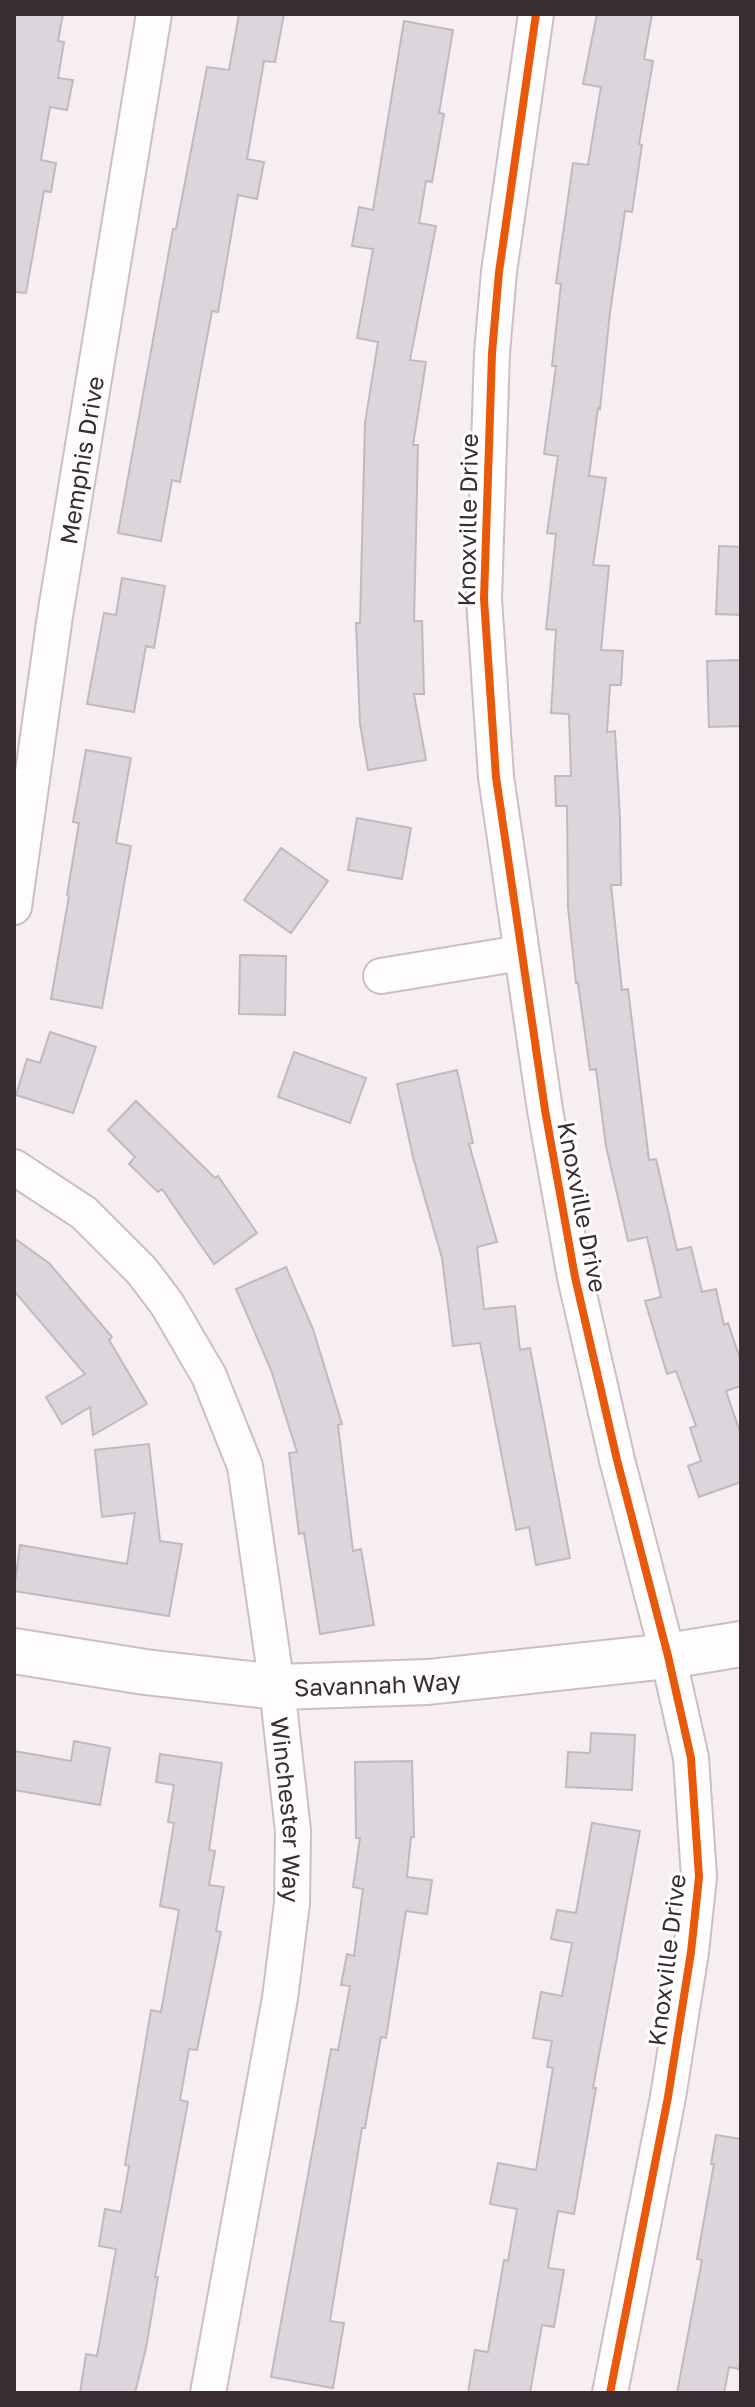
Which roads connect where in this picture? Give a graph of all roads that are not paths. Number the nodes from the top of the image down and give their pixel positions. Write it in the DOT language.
graph roads {
  1 [pos="154,14"];
  2 [pos="536,14"];
  3 [pos="14,907"];
  4 [pos="520,953"];
  5 [pos="381,976"];
  6 [pos="14,1167"];
  7 [pos="741,1644"];
  8 [pos="14,1651"];
  9 [pos="668,1656"];
  10 [pos="277,1687"];
  11 [pos="208,2393"];
  12 [pos="610,2393"];
  1 -- 3 [label="street, Memphis Drive"];
  2 -- 4 [label="street, Knoxville Drive"];
  4 -- 5 [label="street"];
  4 -- 9 [label="street, Knoxville Drive"];
  6 -- 10 [label="street, Winchester Way"];
  7 -- 9 [label="street, Savannah Way"];
  8 -- 10 [label="street, Savannah Way"];
  9 -- 10 [label="street, Savannah Way"];
  9 -- 12 [label="street, Knoxville Drive"];
  10 -- 11 [label="street, Winchester Way"];
}
